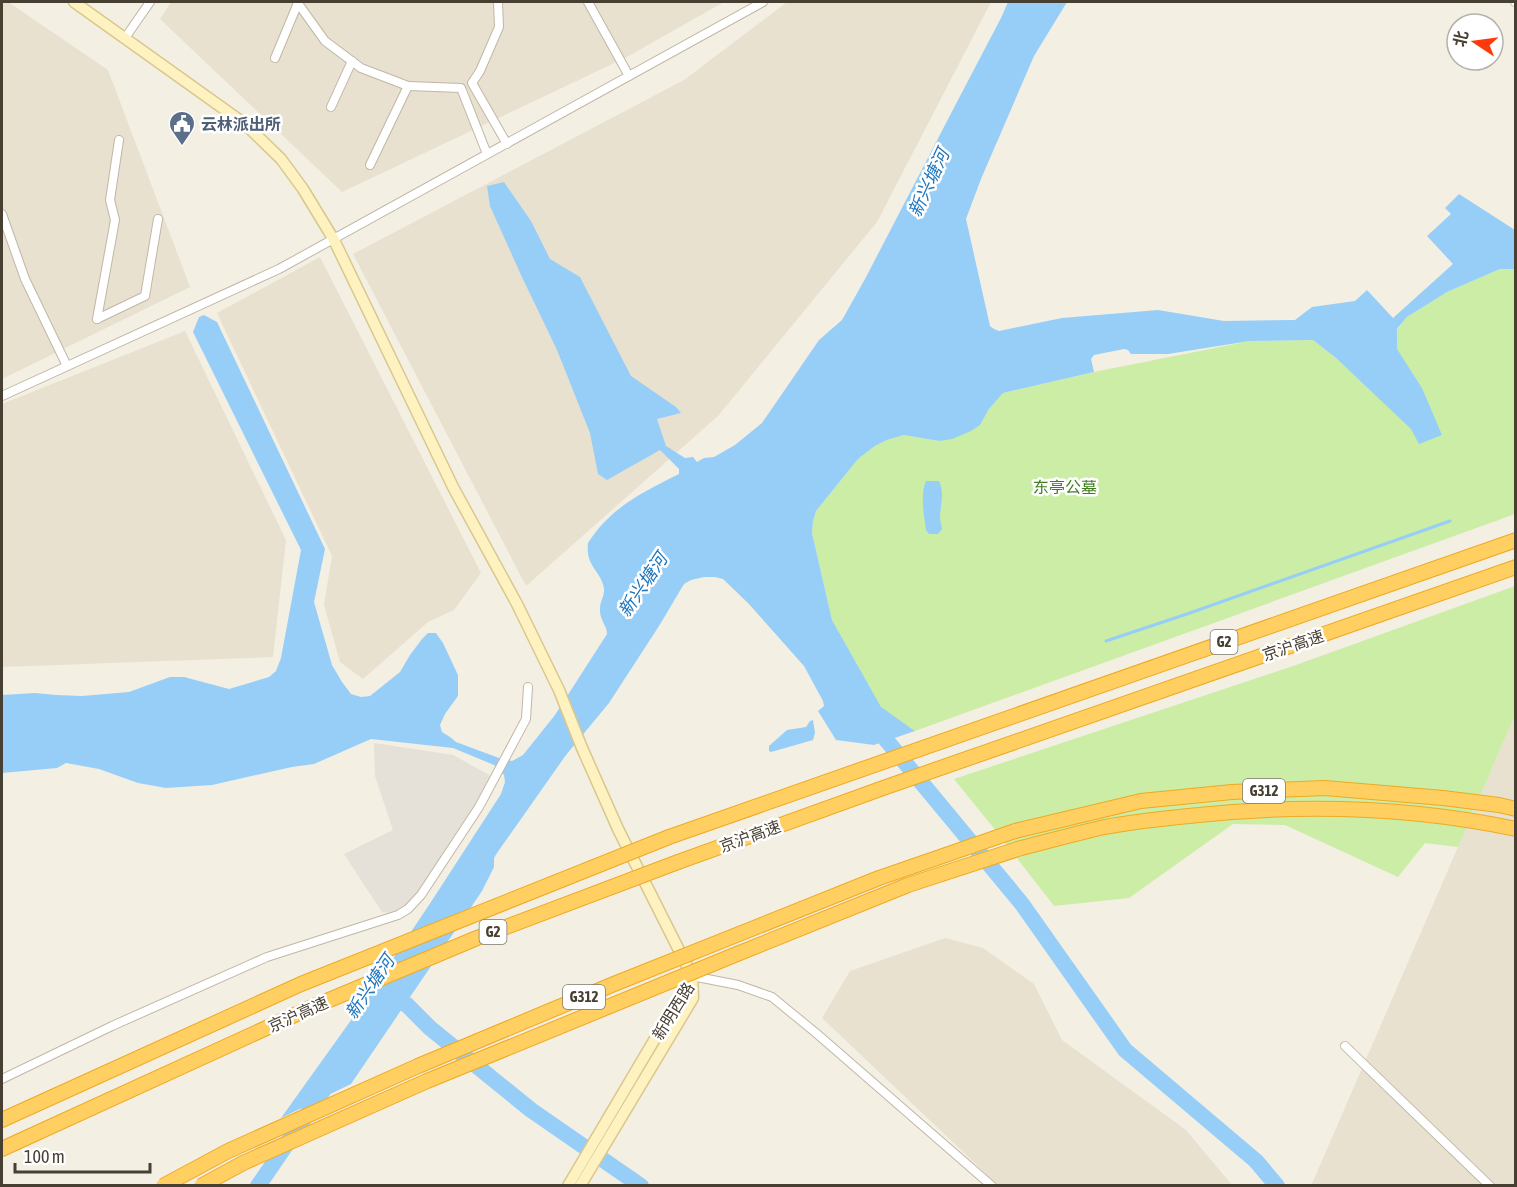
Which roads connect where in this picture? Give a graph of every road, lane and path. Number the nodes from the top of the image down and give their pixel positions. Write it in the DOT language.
graph roads {
  1 [pos="74,2"];
  2 [pos="150,2"];
  3 [pos="298,2"];
  4 [pos="498,2"];
  5 [pos="588,2"];
  6 [pos="764,2"];
  7 [pos="125,38"];
  8 [pos="275,58"];
  9 [pos="352,61"];
  10 [pos="629,76"];
  11 [pos="408,86"];
  12 [pos="331,107"];
  13 [pos="119,140"];
  14 [pos="507,144"];
  15 [pos="487,154"];
  16 [pos="370,165"];
  17 [pos="2,214"];
  18 [pos="158,219"];
  19 [pos="333,240"];
  20 [pos="67,366"];
  21 [pos="2,396"];
  22 [pos="1515,540"];
  23 [pos="1515,567"];
  24 [pos="528,687"];
  25 [pos="1515,809"];
  26 [pos="1515,830"];
  27 [pos="692,976"];
  28 [pos="1344,1046"];
  29 [pos="2,1079"];
  30 [pos="2,1120"];
  31 [pos="2,1149"];
  32 [pos="163,1185"];
  33 [pos="201,1185"];
  34 [pos="568,1185"];
  35 [pos="580,1185"];
  36 [pos="992,1185"];
  37 [pos="1490,1185"];
  1 -- 7 [label="street"];
  2 -- 7 [label="street"];
  3 -- 8 [label="street"];
  3 -- 9 [label="street"];
  4 -- 14 [label="street"];
  5 -- 10 [label="street"];
  6 -- 10 [label="street"];
  7 -- 19 [label="street"];
  9 -- 11 [label="street"];
  9 -- 12 [label="street"];
  10 -- 14 [label="street"];
  11 -- 15 [label="street"];
  11 -- 16 [label="street"];
  13 -- 18 [label="street"];
  14 -- 15 [label="street"];
  15 -- 19 [label="street"];
  17 -- 20 [label="street"];
  19 -- 20 [label="street"];
  19 -- 27 [label="street"];
  20 -- 21 [label="street"];
  22 -- 30 [label="highway, 京沪高速 / G2, bridge"];
  23 -- 31 [label="highway, 京沪高速 / G2, bridge"];
  24 -- 29 [label="street"];
  25 -- 32 [label="highway, G312, bridge"];
  26 -- 33 [label="highway, G312, bridge"];
  27 -- 34 [label="street, 新明西路"];
  27 -- 35 [label="street, 新明西路"];
  27 -- 36 [label="street"];
  28 -- 37 [label="street"];
}
